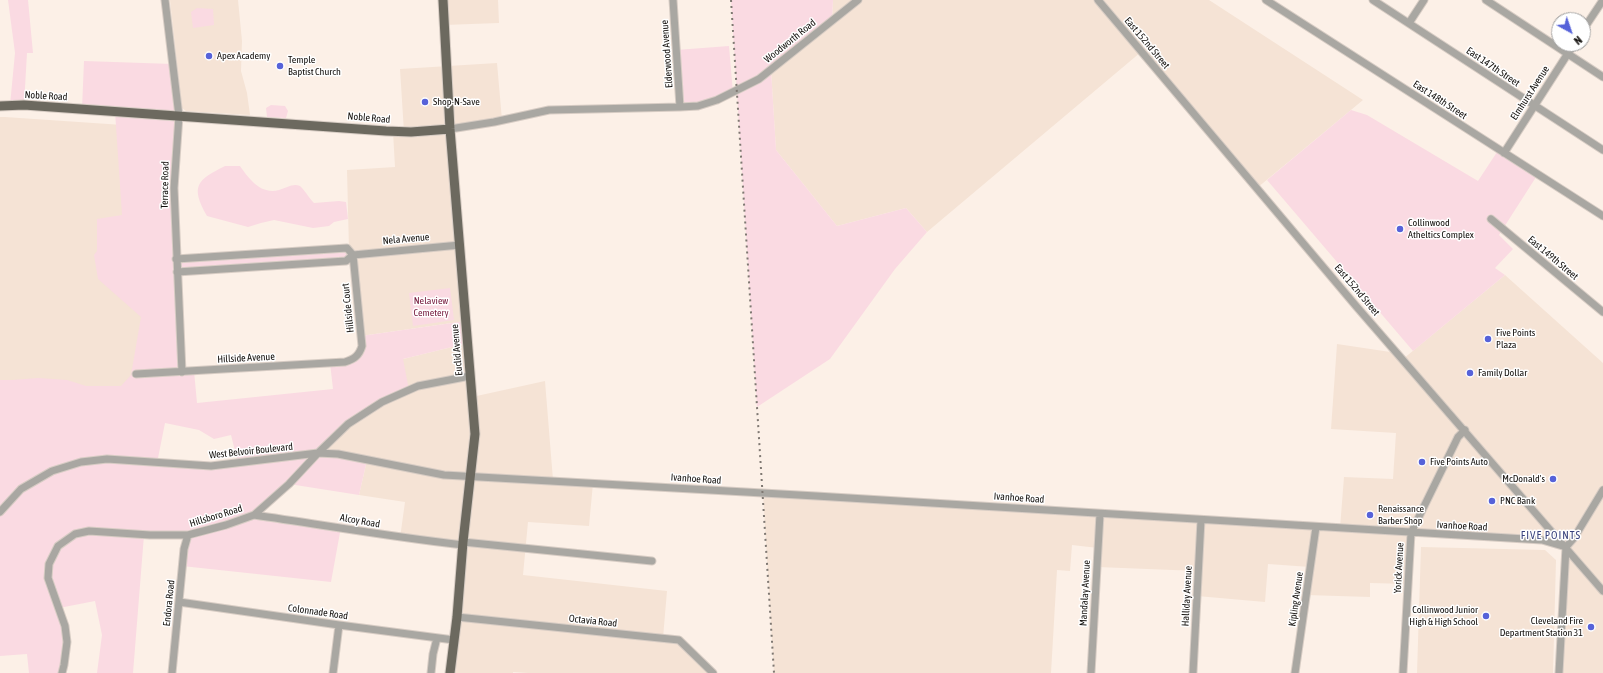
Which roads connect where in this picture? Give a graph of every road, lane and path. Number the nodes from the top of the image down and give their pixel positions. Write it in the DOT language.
graph roads {
  1 [pos="165,0"];
  2 [pos="443,0"];
  3 [pos="673,0"];
  4 [pos="858,0"];
  5 [pos="1098,0"];
  6 [pos="1266,0"];
  7 [pos="1373,0"];
  8 [pos="1424,0"];
  9 [pos="1486,0"];
  10 [pos="1603,0"];
  11 [pos="1591,18"];
  12 [pos="1409,23"];
  13 [pos="1567,54"];
  14 [pos="1603,77"];
  15 [pos="733,93"];
  16 [pos="0,106"];
  17 [pos="1534,106"];
  18 [pos="680,107"];
  19 [pos="179,116"];
  20 [pos="450,129"];
  21 [pos="1603,150"];
  22 [pos="1504,153"];
  23 [pos="1603,216"];
  24 [pos="1491,219"];
  25 [pos="460,245"];
  26 [pos="272,253"];
  27 [pos="353,255"];
  28 [pos="176,259"];
  29 [pos="272,266"];
  30 [pos="177,272"];
  31 [pos="1603,312"];
  32 [pos="356,357"];
  33 [pos="182,372"];
  34 [pos="136,374"];
  35 [pos="470,376"];
  36 [pos="1465,430"];
  37 [pos="318,453"];
  38 [pos="471,475"];
  39 [pos="1603,490"];
  40 [pos="0,512"];
  41 [pos="1100,514"];
  42 [pos="254,515"];
  43 [pos="1201,520"];
  44 [pos="1316,527"];
  45 [pos="1412,533"];
  46 [pos="188,535"];
  47 [pos="463,544"];
  48 [pos="1566,547"];
  49 [pos="652,561"];
  50 [pos="1603,591"];
  51 [pos="179,602"];
  52 [pos="457,617"];
  53 [pos="339,625"];
  54 [pos="438,638"];
  55 [pos="454,640"];
  56 [pos="62,673"];
  57 [pos="172,673"];
  58 [pos="333,673"];
  59 [pos="431,673"];
  60 [pos="450,673"];
  61 [pos="713,673"];
  62 [pos="1091,673"];
  63 [pos="1193,673"];
  64 [pos="1295,673"];
  65 [pos="1403,673"];
  66 [pos="1559,673"];
  1 -- 19 [label="street, Terrace Road"];
  2 -- 20 [label="main road, Euclid Avenue"];
  3 -- 18 [label="street, Elderwood Avenue"];
  4 -- 15 [label="street, Woodworth Road"];
  5 -- 36 [label="street, East 152nd Street"];
  6 -- 22 [label="street, East 148th Street"];
  7 -- 12 [label="street, East 147th Street"];
  8 -- 12 [label="street"];
  9 -- 13 [label="street"];
  10 -- 11 [label="street"];
  12 -- 17 [label="street, East 147th Street"];
  13 -- 14 [label="street"];
  13 -- 17 [label="street, Elmhurst Avenue"];
  15 -- 18 [label="street, Noble Road"];
  16 -- 19 [label="main road, Noble Road"];
  17 -- 21 [label="street, East 147th Street"];
  17 -- 22 [label="street, Elmhurst Avenue"];
  18 -- 20 [label="street, Noble Road"];
  19 -- 20 [label="main road, Noble Road"];
  19 -- 28 [label="street, Terrace Road"];
  20 -- 25 [label="main road, Euclid Avenue"];
  22 -- 23 [label="street, East 148th Street"];
  24 -- 31 [label="street, East 149th Street"];
  25 -- 27 [label="street, Nela Avenue"];
  25 -- 35 [label="main road, Euclid Avenue"];
  26 -- 27 [label="street, Nela Avenue"];
  26 -- 28 [label="street, Nela Avenue"];
  26 -- 29 [label="street"];
  27 -- 29 [label="street, Nela Avenue"];
  27 -- 32 [label="street, Hillside Court"];
  28 -- 30 [label="street, Terrace Road"];
  29 -- 30 [label="street, Nela Avenue"];
  30 -- 33 [label="street, Terrace Road"];
  32 -- 33 [label="street, Hillside Avenue"];
  33 -- 34 [label="street, Hillside Avenue"];
  35 -- 37 [label="street, Hillsboro Road"];
  35 -- 38 [label="main road, Euclid Avenue"];
  36 -- 45 [label="street, Yorick Avenue"];
  36 -- 48 [label="street, East 152nd Street"];
  37 -- 38 [label="street, West Belvoir Boulevard"];
  37 -- 40 [label="street, West Belvoir Boulevard"];
  37 -- 42 [label="street, Hillsboro Road"];
  38 -- 41 [label="street, Ivanhoe Road"];
  38 -- 47 [label="main road, Euclid Avenue"];
  39 -- 48 [label="street"];
  41 -- 43 [label="street, Ivanhoe Road"];
  41 -- 62 [label="street, Mandalay Avenue"];
  42 -- 46 [label="street, Hillsboro Road"];
  42 -- 47 [label="street, Alcoy Road"];
  43 -- 44 [label="street, Ivanhoe Road"];
  43 -- 63 [label="street, Halliday Avenue"];
  44 -- 45 [label="street, Ivanhoe Road"];
  44 -- 64 [label="street, Kipling Avenue"];
  45 -- 48 [label="street, Ivanhoe Road"];
  45 -- 65 [label="street, Yorick Avenue"];
  46 -- 51 [label="street, Endora Road"];
  46 -- 56 [label="street, Hillsboro Road"];
  47 -- 49 [label="street, Alcoy Road"];
  47 -- 52 [label="main road, Euclid Avenue"];
  48 -- 50 [label="street, East 152nd Street"];
  48 -- 66 [label="street"];
  51 -- 53 [label="street, Colonnade Road"];
  51 -- 57 [label="street, Endora Road"];
  52 -- 55 [label="main road, Euclid Avenue"];
  52 -- 61 [label="street, Octavia Road"];
  53 -- 54 [label="street, Colonnade Road"];
  53 -- 58 [label="street"];
  54 -- 55 [label="street, Colonnade Road"];
  54 -- 59 [label="street"];
  55 -- 60 [label="main road, Euclid Avenue"];
}
